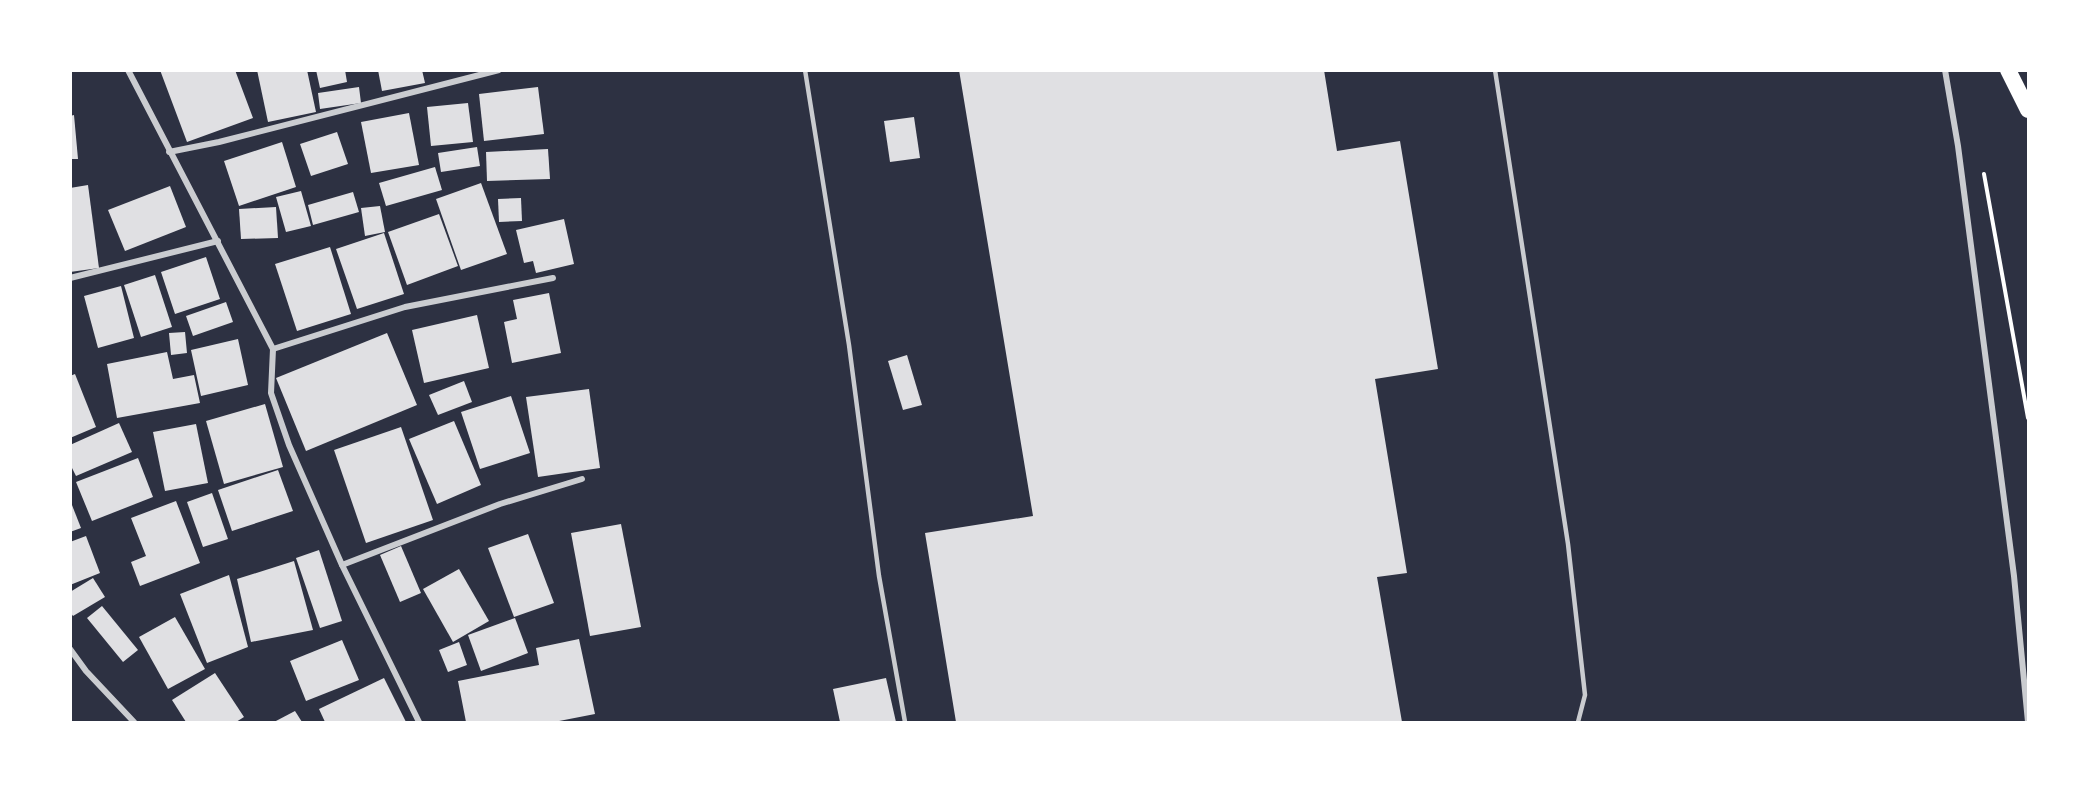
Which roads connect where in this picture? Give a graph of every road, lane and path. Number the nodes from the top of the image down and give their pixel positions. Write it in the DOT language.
graph roads {
  1 [pos="128,70"];
  2 [pos="499,70"];
  3 [pos="805,70"];
  4 [pos="1495,70"];
  5 [pos="1945,70"];
  6 [pos="2009,73"];
  7 [pos="2028,80"];
  8 [pos="2028,110"];
  9 [pos="169,152"];
  10 [pos="1983,170"];
  11 [pos="218,242"];
  12 [pos="70,278"];
  13 [pos="553,278"];
  14 [pos="273,349"];
  15 [pos="2028,418"];
  16 [pos="582,479"];
  17 [pos="342,565"];
  18 [pos="70,649"];
  19 [pos="134,723"];
  20 [pos="419,723"];
  21 [pos="905,723"];
  22 [pos="1578,723"];
  23 [pos="2028,723"];
  1 -- 9 [label="street"];
  2 -- 9 [label="street"];
  3 -- 21 [label="lane"];
  4 -- 22 [label="lane"];
  5 -- 23 [label="street"];
  6 -- 7 [label="highway"];
  6 -- 8 [label="highway"];
  9 -- 11 [label="street"];
  10 -- 15 [label="path"];
  11 -- 12 [label="street"];
  11 -- 14 [label="street"];
  13 -- 14 [label="street"];
  14 -- 17 [label="street"];
  16 -- 17 [label="street"];
  17 -- 20 [label="street"];
  18 -- 19 [label="street"];
}
